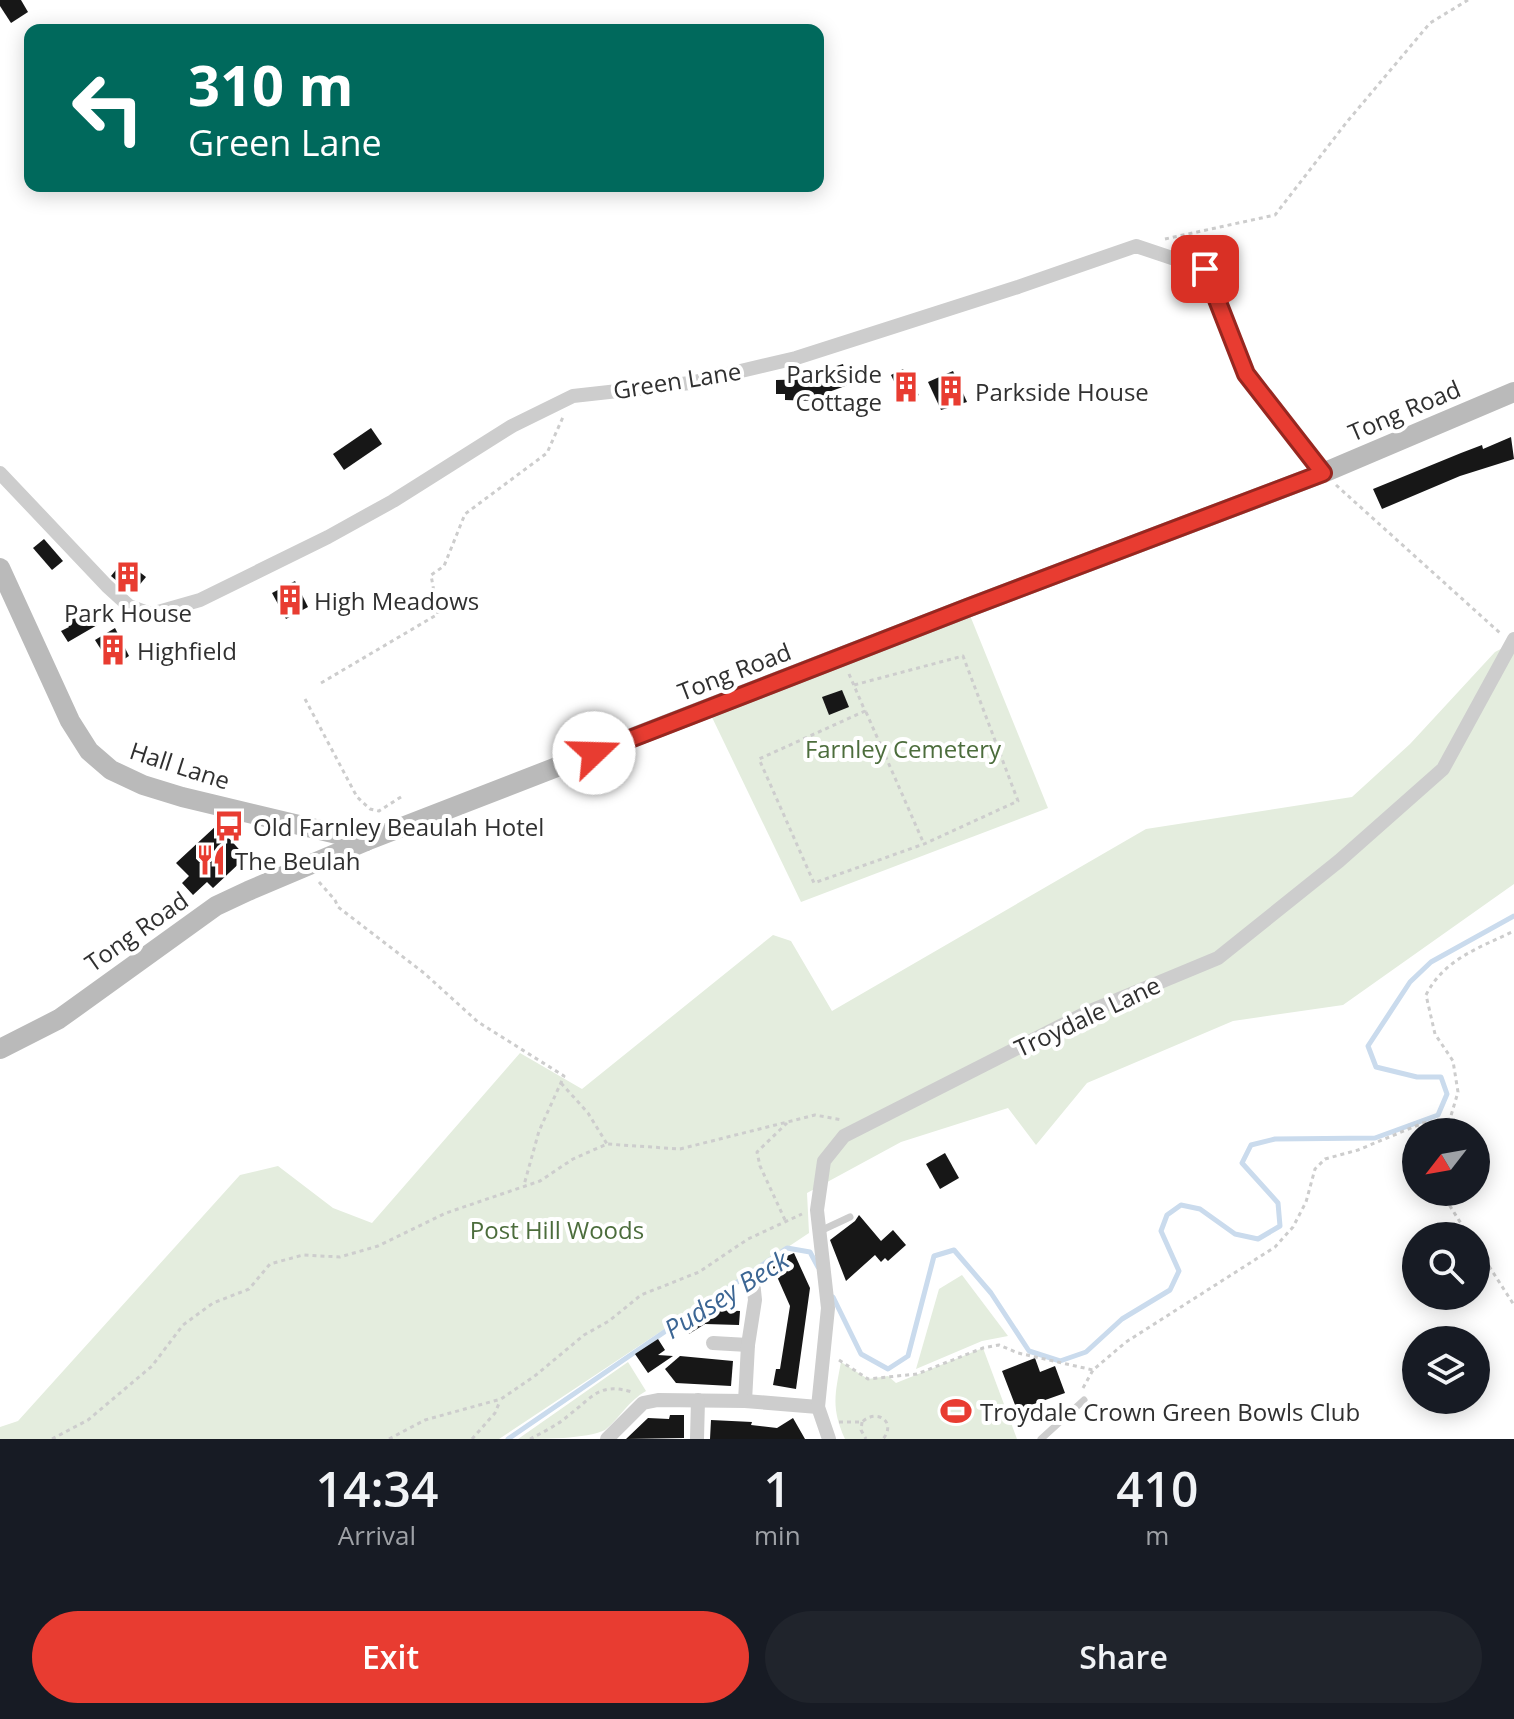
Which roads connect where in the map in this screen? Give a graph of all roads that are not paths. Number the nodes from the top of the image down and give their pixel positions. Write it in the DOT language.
graph roads {
  1 [pos="1514,392"];
  2 [pos="0,473"];
  3 [pos="1323,473"];
  4 [pos="0,568"];
  5 [pos="1513,641"];
  6 [pos="366,841"];
  7 [pos="0,1049"];
  8 [pos="850,1217"];
  9 [pos="819,1237"];
  10 [pos="753,1281"];
  11 [pos="713,1343"];
  12 [pos="748,1345"];
  13 [pos="698,1400"];
  14 [pos="1084,1400"];
  15 [pos="745,1401"];
  16 [pos="820,1414"];
  17 [pos="607,1439"];
  18 [pos="697,1439"];
  19 [pos="829,1439"];
  20 [pos="1041,1439"];
  1 -- 3 [label="street, Tong Road"];
  2 -- 3 [label="street, Green Lane"];
  3 -- 6 [label="street, Tong Road"];
  4 -- 6 [label="street, Hall Lane"];
  5 -- 9 [label="street, Troydale Lane"];
  6 -- 7 [label="street, Tong Road"];
  8 -- 9 [label="lane"];
  9 -- 16 [label="street, Troydale Lane"];
  10 -- 12 [label="street"];
  11 -- 12 [label="street"];
  12 -- 15 [label="street"];
  13 -- 15 [label="street"];
  13 -- 17 [label="street"];
  13 -- 18 [label="street"];
  14 -- 20 [label="lane"];
  15 -- 16 [label="street"];
  16 -- 19 [label="street, Troydale Lane"];
}
